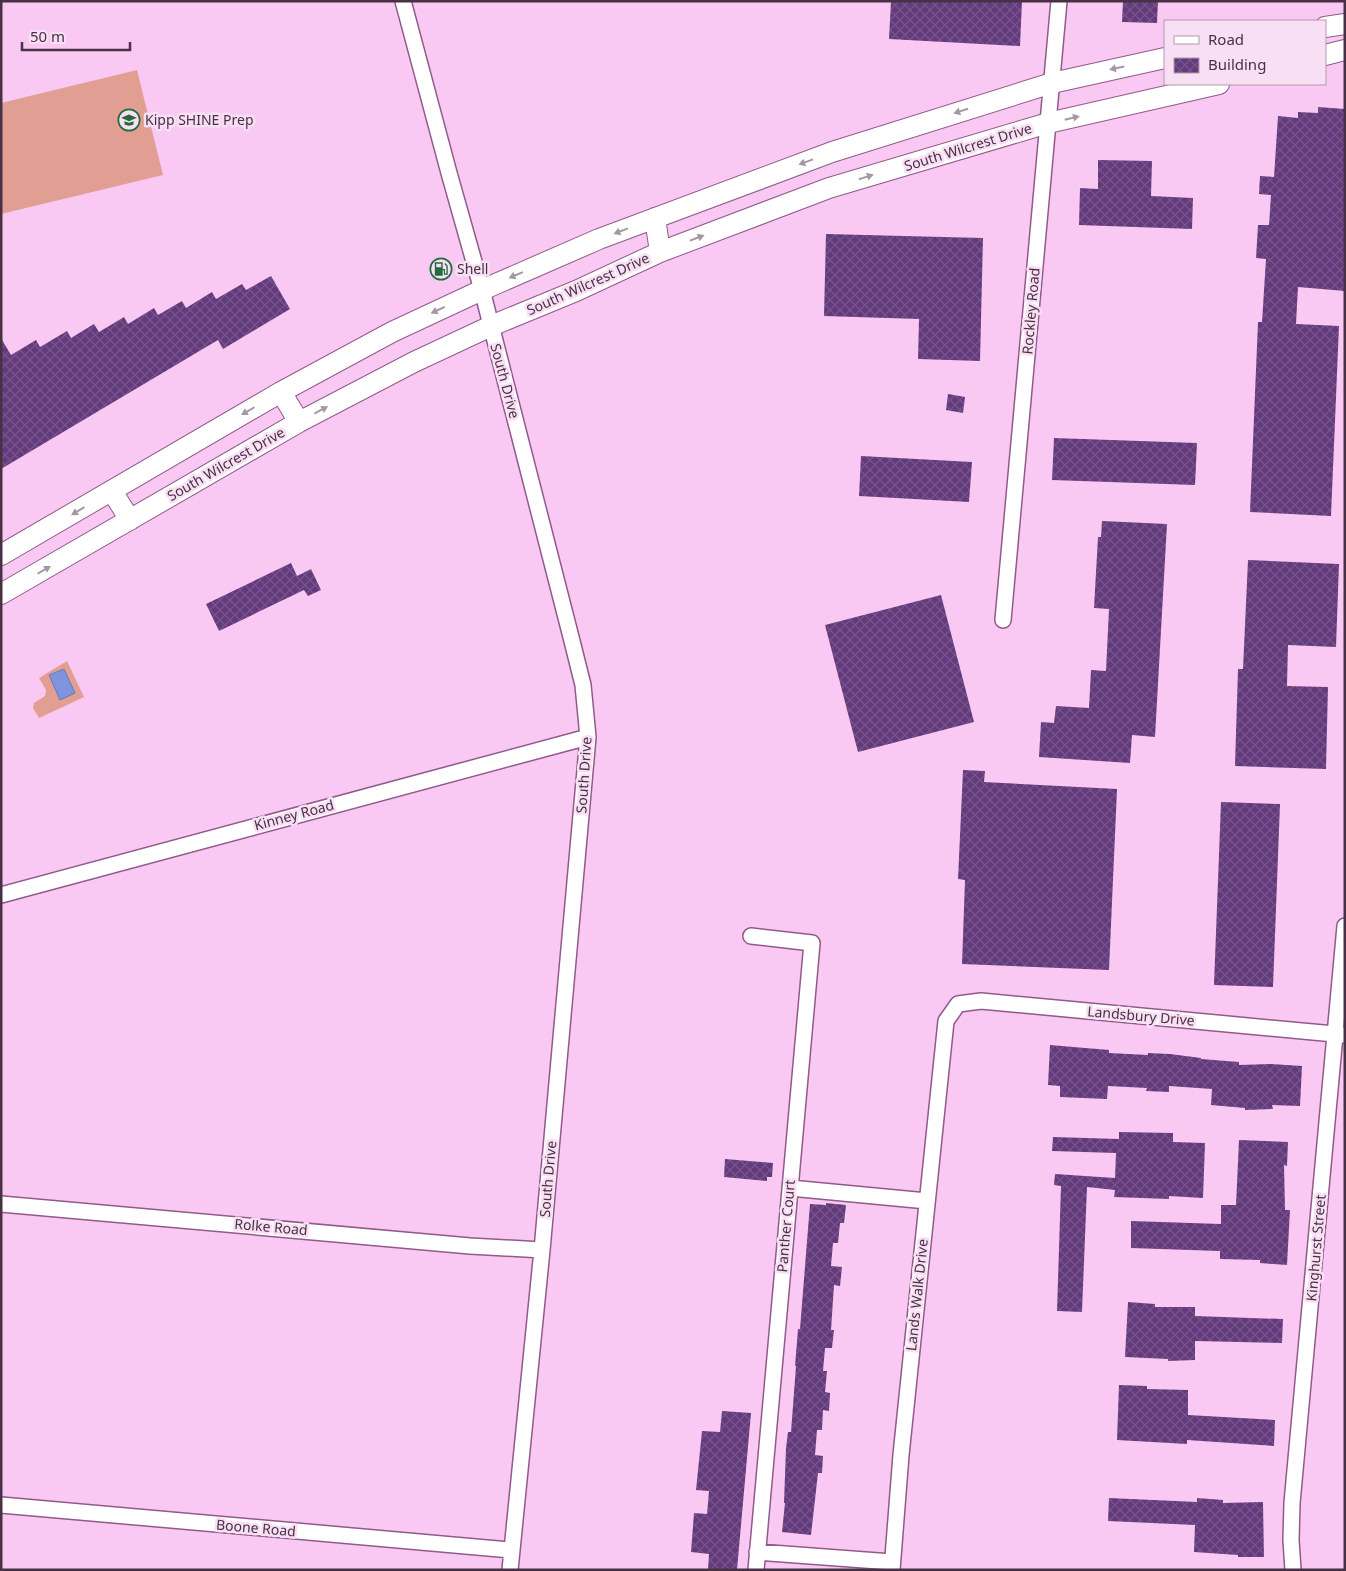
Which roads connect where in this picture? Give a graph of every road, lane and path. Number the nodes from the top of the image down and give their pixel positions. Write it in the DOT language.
graph roads {
  1 [pos="403,1"];
  2 [pos="1059,1"];
  3 [pos="1345,24"];
  4 [pos="1326,28"];
  5 [pos="1345,50"];
  6 [pos="1326,55"];
  7 [pos="1164,58"];
  8 [pos="1345,59"];
  9 [pos="1326,62"];
  10 [pos="1052,83"];
  11 [pos="1216,85"];
  12 [pos="1048,123"];
  13 [pos="832,152"];
  14 [pos="829,188"];
  15 [pos="655,218"];
  16 [pos="660,252"];
  17 [pos="482,290"];
  18 [pos="491,326"];
  19 [pos="281,392"];
  20 [pos="299,422"];
  21 [pos="112,491"];
  22 [pos="130,520"];
  23 [pos="1,555"];
  24 [pos="1,594"];
  25 [pos="1003,620"];
  26 [pos="588,737"];
  27 [pos="1,895"];
  28 [pos="1345,926"];
  29 [pos="751,936"];
  30 [pos="946,1021"];
  31 [pos="1340,1034"];
  32 [pos="790,1188"];
  33 [pos="927,1201"];
  34 [pos="1,1204"];
  35 [pos="542,1250"];
  36 [pos="1,1505"];
  37 [pos="511,1550"];
  38 [pos="757,1552"];
  39 [pos="892,1566"];
  40 [pos="510,1570"];
  41 [pos="756,1570"];
  42 [pos="1294,1570"];
  1 -- 17 [label="street, South Drive"];
  2 -- 10 [label="street, Rockley Road"];
  3 -- 4 [label="main road"];
  5 -- 6 [label="main road"];
  7 -- 10 [label="main road, one-way"];
  8 -- 9 [label="main road"];
  10 -- 12 [label="street, Rockley Road"];
  10 -- 13 [label="main road, one-way"];
  12 -- 11 [label="main road, South Wilcrest Drive, one-way"];
  14 -- 12 [label="main road, South Wilcrest Drive, one-way"];
  12 -- 25 [label="street, Rockley Road"];
  13 -- 14 [label="main road"];
  13 -- 15 [label="main road, one-way"];
  16 -- 14 [label="main road, South Wilcrest Drive, one-way"];
  15 -- 16 [label="main road"];
  15 -- 17 [label="main road, one-way"];
  16 -- 18 [label="main road, South Wilcrest Drive"];
  17 -- 18 [label="street, South Drive"];
  17 -- 19 [label="main road, one-way"];
  20 -- 18 [label="main road, South Wilcrest Drive, one-way"];
  18 -- 26 [label="street, South Drive"];
  19 -- 20 [label="main road"];
  19 -- 21 [label="main road, one-way"];
  20 -- 22 [label="main road, South Wilcrest Drive"];
  21 -- 22 [label="main road"];
  21 -- 23 [label="main road, one-way"];
  24 -- 22 [label="main road, South Wilcrest Drive, one-way"];
  26 -- 27 [label="street, Kinney Road"];
  26 -- 35 [label="street, South Drive"];
  28 -- 31 [label="street, Kinghurst Street"];
  29 -- 32 [label="street, Panther Court"];
  30 -- 31 [label="street, Landsbury Drive"];
  30 -- 33 [label="street, Lands Walk Drive"];
  31 -- 42 [label="street, Kinghurst Street"];
  32 -- 33 [label="street"];
  32 -- 38 [label="street, Panther Court"];
  33 -- 39 [label="street, Lands Walk Drive"];
  34 -- 35 [label="street, Rolke Road"];
  35 -- 37 [label="street, South Drive"];
  36 -- 37 [label="street, Boone Road"];
  37 -- 40 [label="street, South Drive"];
  38 -- 39 [label="street"];
  38 -- 41 [label="street, Panther Court"];
}
